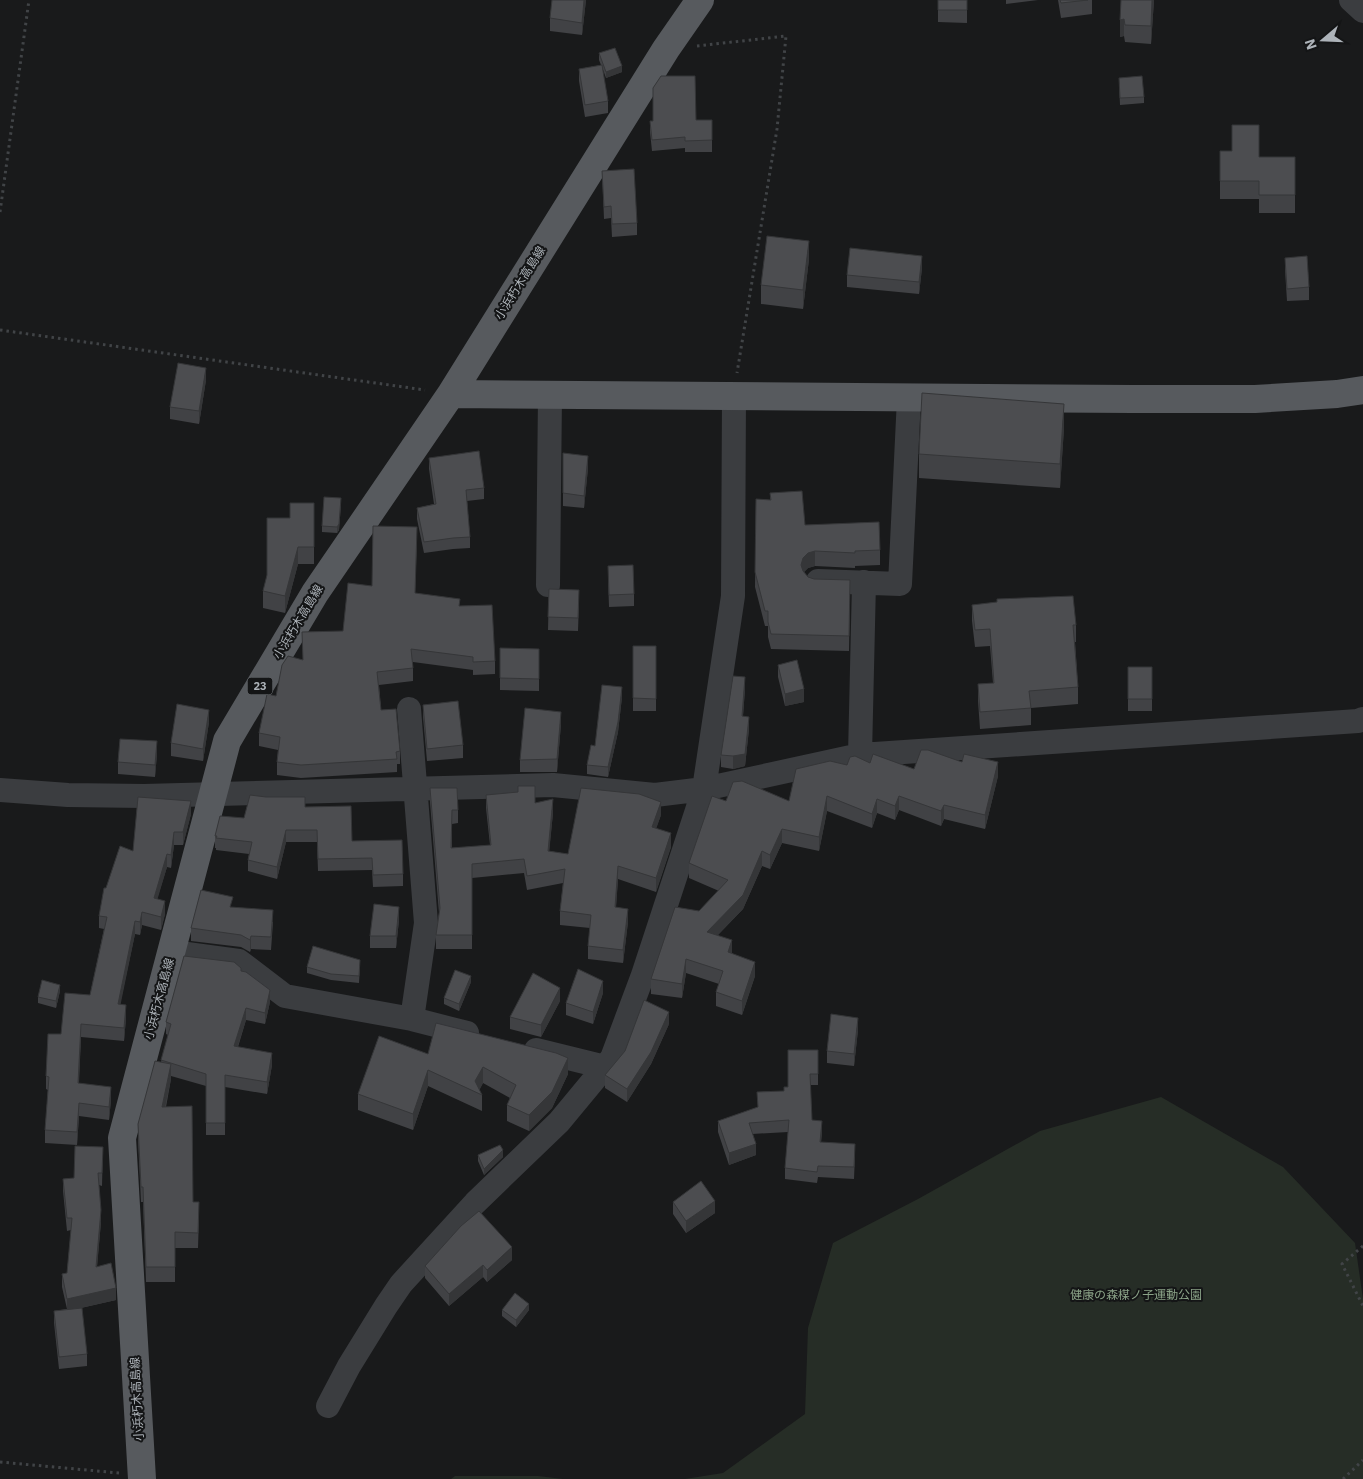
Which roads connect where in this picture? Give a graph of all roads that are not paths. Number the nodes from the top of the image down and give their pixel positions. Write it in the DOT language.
graph roads {
  1 [pos="700,0"];
  2 [pos="1351,0"];
  3 [pos="1363,11"];
  4 [pos="1363,390"];
  5 [pos="451,394"];
  6 [pos="550,395"];
  7 [pos="734,396"];
  8 [pos="909,398"];
  9 [pos="815,580"];
  10 [pos="864,582"];
  11 [pos="548,585"];
  12 [pos="409,709"];
  13 [pos="1363,719"];
  14 [pos="860,755"];
  15 [pos="704,789"];
  16 [pos="0,790"];
  17 [pos="415,790"];
  18 [pos="213,794"];
  19 [pos="172,952"];
  20 [pos="412,1019"];
  21 [pos="489,1038"];
  22 [pos="518,1046"];
  23 [pos="604,1067"];
  24 [pos="328,1406"];
  25 [pos="142,1477"];
  1 -- 5 [label="main road, 小浜朽木高島線 / 23"];
  2 -- 3 [label="street"];
  4 -- 8 [label="main road"];
  5 -- 6 [label="main road"];
  5 -- 18 [label="main road, 小浜朽木高島線 / 23"];
  6 -- 7 [label="main road"];
  6 -- 11 [label="street"];
  7 -- 8 [label="main road"];
  7 -- 15 [label="street"];
  8 -- 10 [label="street"];
  9 -- 10 [label="street"];
  10 -- 14 [label="street"];
  12 -- 17 [label="street"];
  13 -- 14 [label="street"];
  14 -- 15 [label="street"];
  15 -- 17 [label="street"];
  15 -- 23 [label="street"];
  16 -- 18 [label="street"];
  17 -- 18 [label="street"];
  17 -- 20 [label="street"];
  18 -- 19 [label="main road, 小浜朽木高島線 / 23"];
  19 -- 20 [label="street"];
  19 -- 25 [label="main road, 小浜朽木高島線 / 23"];
  20 -- 21 [label="street"];
  22 -- 23 [label="street"];
  23 -- 24 [label="street"];
}
